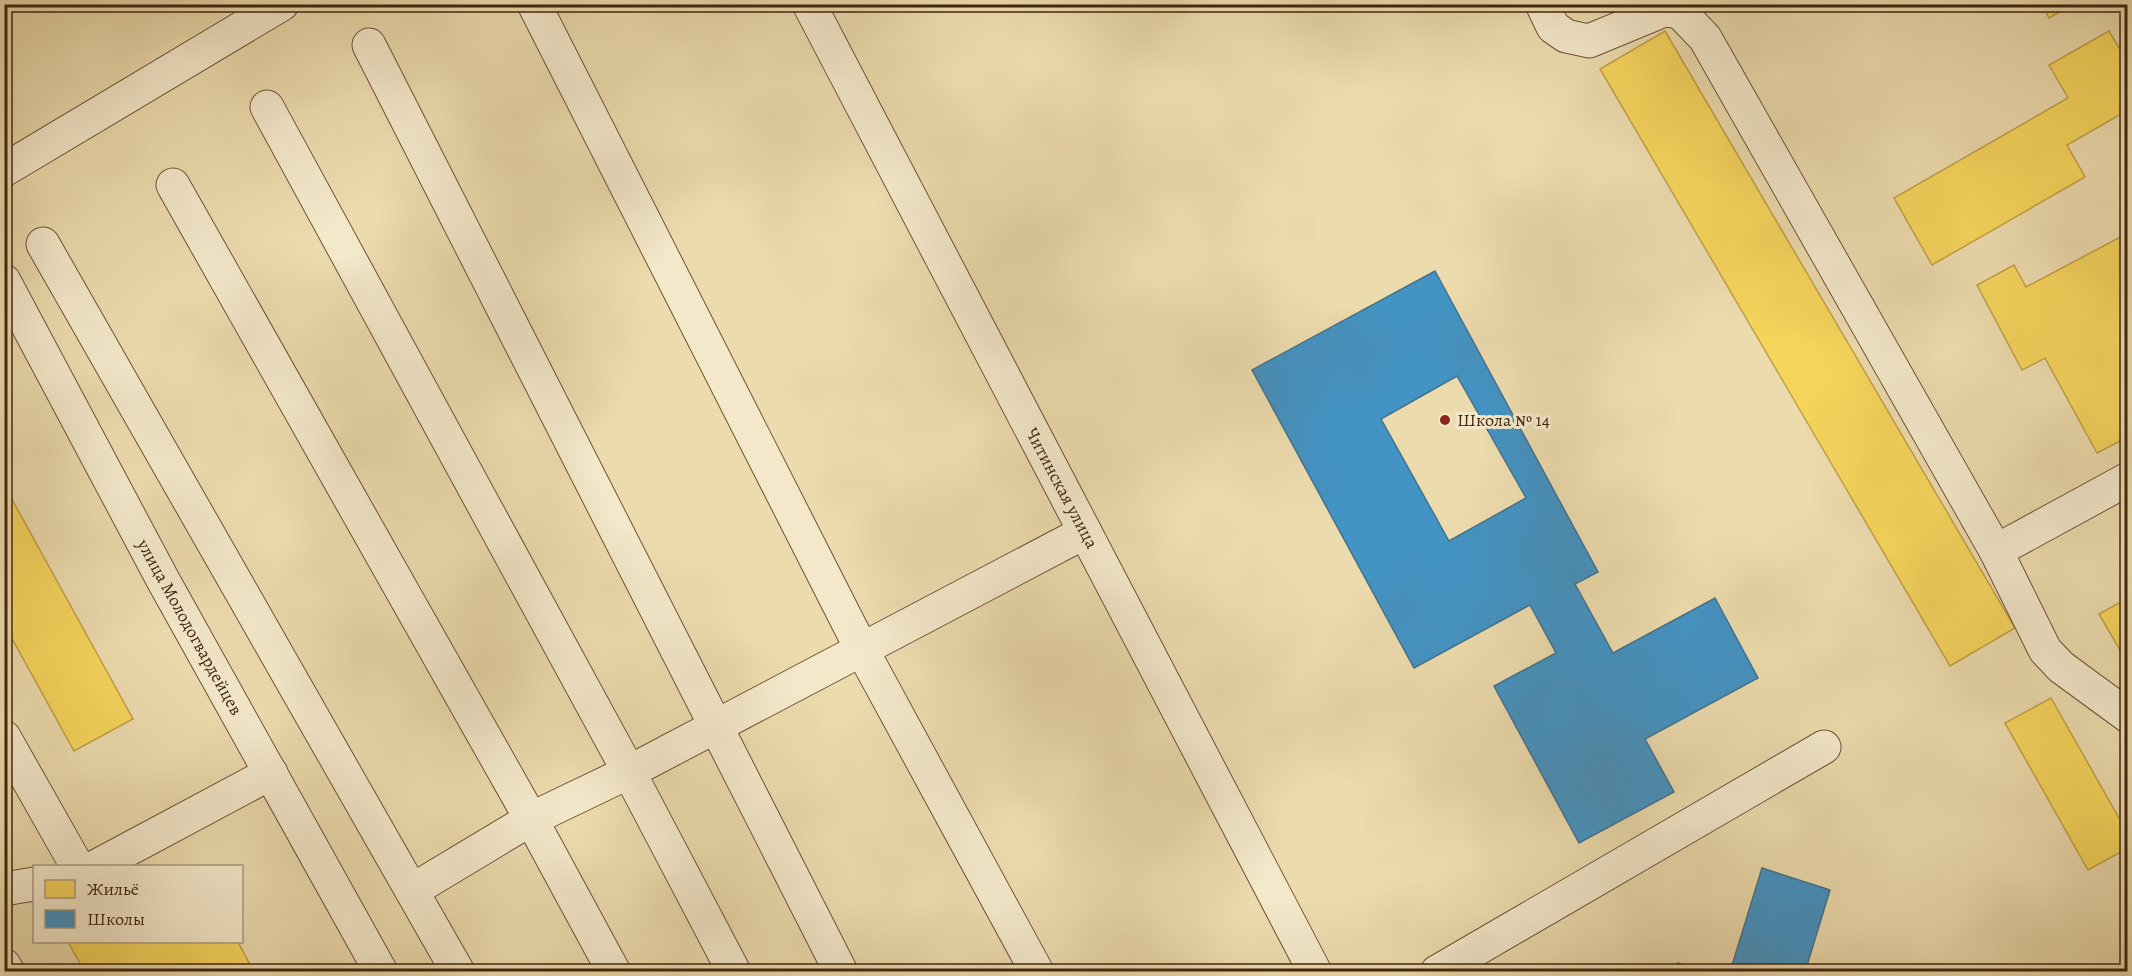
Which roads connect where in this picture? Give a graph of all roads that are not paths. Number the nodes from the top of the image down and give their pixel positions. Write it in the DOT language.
graph roads {
  1 [pos="282,4"];
  2 [pos="534,4"];
  3 [pos="809,4"];
  4 [pos="1542,4"];
  5 [pos="369,45"];
  6 [pos="267,107"];
  7 [pos="4,170"];
  8 [pos="172,185"];
  9 [pos="43,244"];
  10 [pos="4,281"];
  11 [pos="2127,479"];
  12 [pos="1085,532"];
  13 [pos="1996,551"];
  14 [pos="862,650"];
  15 [pos="2127,716"];
  16 [pos="715,727"];
  17 [pos="4,737"];
  18 [pos="1824,747"];
  19 [pos="629,772"];
  20 [pos="271,773"];
  21 [pos="531,819"];
  22 [pos="76,865"];
  23 [pos="101,865"];
  24 [pos="33,885"];
  25 [pos="4,889"];
  26 [pos="413,890"];
  27 [pos="4,964"];
  28 [pos="8,972"];
  29 [pos="381,972"];
  30 [pos="458,972"];
  31 [pos="614,972"];
  32 [pos="734,972"];
  33 [pos="841,972"];
  34 [pos="1037,972"];
  35 [pos="1316,972"];
  36 [pos="1437,972"];
  1 -- 7 [label="street"];
  2 -- 14 [label="street"];
  3 -- 12 [label="street, Читинская улица"];
  4 -- 13 [label="street"];
  5 -- 16 [label="street"];
  6 -- 19 [label="street"];
  8 -- 21 [label="street"];
  9 -- 26 [label="street"];
  10 -- 20 [label="street, улица Молодогвардейцев"];
  11 -- 13 [label="street"];
  12 -- 14 [label="street"];
  12 -- 35 [label="street, Читинская улица"];
  13 -- 15 [label="street"];
  14 -- 16 [label="street"];
  14 -- 34 [label="street"];
  16 -- 19 [label="street"];
  16 -- 33 [label="street"];
  17 -- 22 [label="street"];
  18 -- 36 [label="street"];
  19 -- 21 [label="street"];
  19 -- 32 [label="street"];
  20 -- 23 [label="street"];
  20 -- 29 [label="street, улица Молодогвардейцев"];
  21 -- 26 [label="street"];
  21 -- 31 [label="street"];
  24 -- 25 [label="street"];
  26 -- 30 [label="street"];
  27 -- 28 [label="street"];
}
